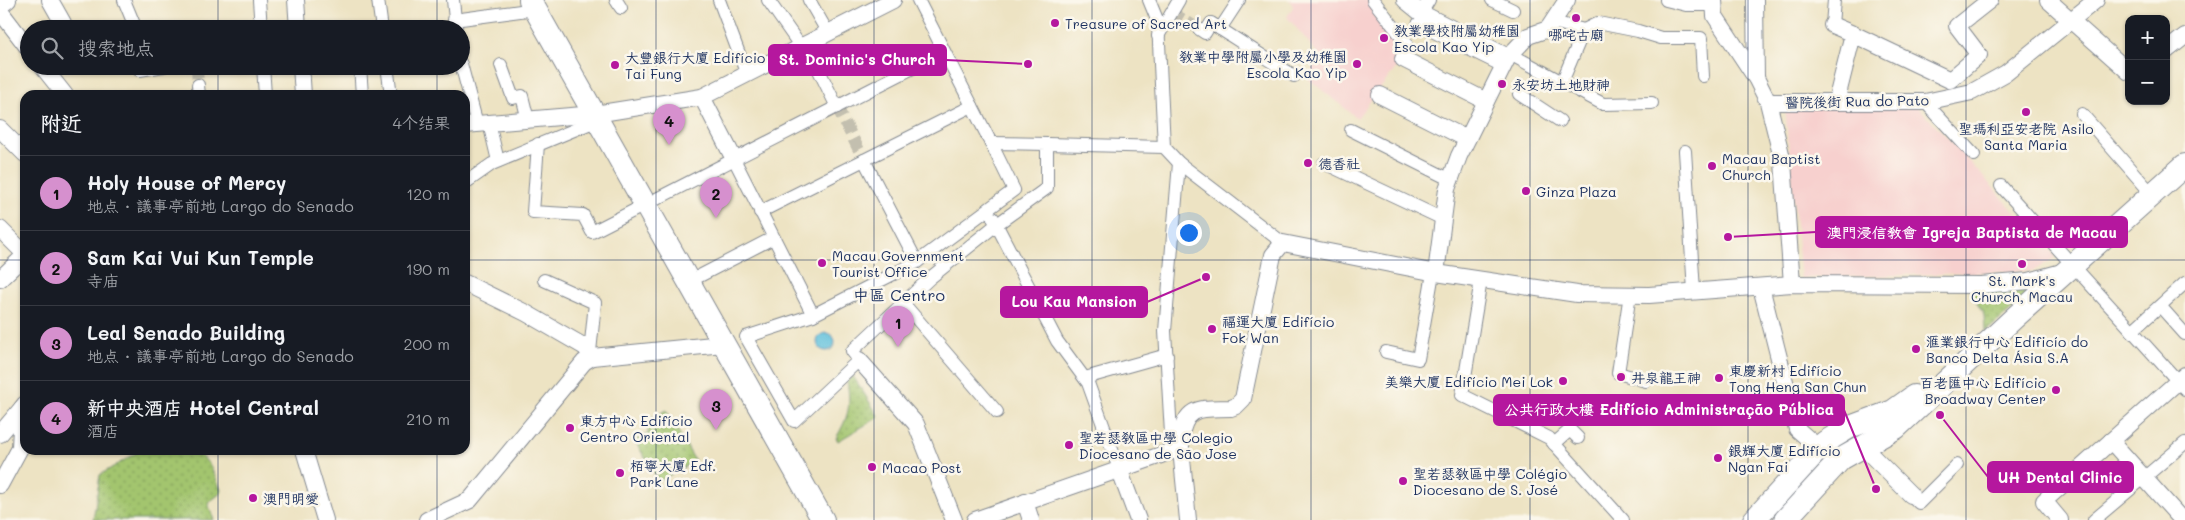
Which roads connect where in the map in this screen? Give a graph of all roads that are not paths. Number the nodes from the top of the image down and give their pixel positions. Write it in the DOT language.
graph roads {
  1 [pos="8,0"];
  2 [pos="50,0"];
  3 [pos="124,0"];
  4 [pos="259,0"];
  5 [pos="296,0"];
  6 [pos="378,0"];
  7 [pos="453,0"];
  8 [pos="719,0"];
  9 [pos="768,0"];
  10 [pos="810,0"];
  11 [pos="893,0"];
  12 [pos="918,0"];
  13 [pos="1150,0"];
  14 [pos="1179,0"];
  15 [pos="1239,0"];
  16 [pos="1373,0"];
  17 [pos="1405,0"];
  18 [pos="1492,0"];
  19 [pos="1567,0"];
  20 [pos="1666,0"];
  21 [pos="1755,0"];
  22 [pos="1990,0"];
  23 [pos="2048,0"];
  24 [pos="2096,0"];
  25 [pos="1714,2"];
  26 [pos="1839,2"];
  27 [pos="536,3"];
  28 [pos="0,6"];
  29 [pos="1513,10"];
  30 [pos="0,11"];
  31 [pos="1423,12"];
  32 [pos="61,20"];
  33 [pos="132,20"];
  34 [pos="260,20"];
  35 [pos="297,20"];
  36 [pos="381,20"];
  37 [pos="455,20"];
  38 [pos="470,20"];
  39 [pos="2071,20"];
  40 [pos="1553,22"];
  41 [pos="1832,25"];
  42 [pos="1199,29"];
  43 [pos="1220,29"];
  44 [pos="1584,30"];
  45 [pos="828,33"];
  46 [pos="1853,34"];
  47 [pos="1158,36"];
  48 [pos="2185,36"];
  49 [pos="20,37"];
  50 [pos="1406,42"];
  51 [pos="804,45"];
  52 [pos="2170,48"];
  53 [pos="944,52"];
  54 [pos="1505,58"];
  55 [pos="1403,59"];
  56 [pos="501,64"];
  57 [pos="2125,68"];
  58 [pos="49,75"];
  59 [pos="264,75"];
  60 [pos="302,75"];
  61 [pos="361,75"];
  62 [pos="388,75"];
  63 [pos="464,75"];
  64 [pos="747,75"];
  65 [pos="1294,76"];
  66 [pos="1704,76"];
  67 [pos="1756,78"];
  68 [pos="1562,82"];
  69 [pos="61,90"];
  70 [pos="265,90"];
  71 [pos="303,90"];
  72 [pos="362,90"];
  73 [pos="390,90"];
  74 [pos="468,90"];
  75 [pos="1519,94"];
  76 [pos="1380,95"];
  77 [pos="702,97"];
  78 [pos="470,98"];
  79 [pos="1486,101"];
  80 [pos="1768,102"];
  81 [pos="1836,102"];
  82 [pos="1925,102"];
  83 [pos="1652,103"];
  84 [pos="837,106"];
  85 [pos="972,106"];
  86 [pos="2082,114"];
  87 [pos="596,117"];
  88 [pos="528,120"];
  89 [pos="1560,121"];
  90 [pos="477,124"];
  91 [pos="0,130"];
  92 [pos="1351,130"];
  93 [pos="1467,139"];
  94 [pos="991,143"];
  95 [pos="538,144"];
  96 [pos="1047,144"];
  97 [pos="1164,147"];
  98 [pos="20,149"];
  99 [pos="1685,151"];
  100 [pos="1974,155"];
  101 [pos="734,159"];
  102 [pos="864,160"];
  103 [pos="498,161"];
  104 [pos="1179,163"];
  105 [pos="1324,163"];
  106 [pos="2185,164"];
  107 [pos="470,180"];
  108 [pos="1450,180"];
  109 [pos="2001,186"];
  110 [pos="2152,194"];
  111 [pos="645,205"];
  112 [pos="988,209"];
  113 [pos="760,212"];
  114 [pos="1443,218"];
  115 [pos="996,225"];
  116 [pos="0,230"];
  117 [pos="773,238"];
  118 [pos="1282,243"];
  119 [pos="20,250"];
  120 [pos="20,260"];
  121 [pos="917,262"];
  122 [pos="2069,268"];
  123 [pos="1434,273"];
  124 [pos="0,279"];
  125 [pos="544,280"];
  126 [pos="1481,280"];
  127 [pos="688,282"];
  128 [pos="2185,283"];
  129 [pos="1792,284"];
  130 [pos="470,285"];
  131 [pos="1760,287"];
  132 [pos="1694,291"];
  133 [pos="1630,294"];
  134 [pos="904,303"];
  135 [pos="2160,306"];
  136 [pos="813,315"];
  137 [pos="2013,319"];
  138 [pos="2132,331"];
  139 [pos="2185,334"];
  140 [pos="723,344"];
  141 [pos="1386,352"];
  142 [pos="591,355"];
  143 [pos="1167,355"];
  144 [pos="859,360"];
  145 [pos="766,372"];
  146 [pos="1085,378"];
  147 [pos="1646,381"];
  148 [pos="2183,382"];
  149 [pos="746,384"];
  150 [pos="20,410"];
  151 [pos="996,412"];
  152 [pos="0,434"];
  153 [pos="1578,438"];
  154 [pos="2111,441"];
  155 [pos="2185,443"];
  156 [pos="1554,444"];
  157 [pos="1822,444"];
  158 [pos="1862,446"];
  159 [pos="20,450"];
  160 [pos="1176,450"];
  161 [pos="305,455"];
  162 [pos="1957,465"];
  163 [pos="1120,469"];
  164 [pos="2144,478"];
  165 [pos="0,485"];
  166 [pos="1915,499"];
  167 [pos="1025,502"];
  168 [pos="324,520"];
  169 [pos="427,520"];
  170 [pos="822,520"];
  171 [pos="954,520"];
  172 [pos="975,520"];
  173 [pos="1031,520"];
  174 [pos="1138,520"];
  175 [pos="1188,520"];
  176 [pos="1623,520"];
  177 [pos="1754,520"];
  178 [pos="1785,520"];
  179 [pos="2060,520"];
  180 [pos="2094,520"];
  181 [pos="2182,520"];
  1 -- 28 [label="street"];
  2 -- 32 [label="street"];
  3 -- 33 [label="street"];
  4 -- 34 [label="street"];
  5 -- 35 [label="street"];
  6 -- 36 [label="street"];
  7 -- 37 [label="street"];
  8 -- 64 [label="street"];
  9 -- 51 [label="street"];
  10 -- 45 [label="street"];
  11 -- 45 [label="street"];
  12 -- 53 [label="street"];
  13 -- 47 [label="street"];
  14 -- 47 [label="street"];
  15 -- 43 [label="street"];
  16 -- 50 [label="street"];
  17 -- 31 [label="street"];
  18 -- 29 [label="street"];
  19 -- 40 [label="street"];
  20 -- 25 [label="street"];
  21 -- 67 [label="street"];
  22 -- 46 [label="street"];
  23 -- 39 [label="street"];
  24 -- 39 [label="street, 醫院後街 Rua do Pato"];
  25 -- 67 [label="street"];
  26 -- 41 [label="street"];
  27 -- 38 [label="street"];
  27 -- 87 [label="main road"];
  30 -- 49 [label="street"];
  31 -- 54 [label="street"];
  39 -- 57 [label="street"];
  39 -- 82 [label="street, 醫院後街 Rua do Pato"];
  40 -- 44 [label="street"];
  40 -- 54 [label="street"];
  41 -- 46 [label="street"];
  42 -- 43 [label="street"];
  43 -- 65 [label="street"];
  44 -- 66 [label="street"];
  44 -- 68 [label="street"];
  45 -- 51 [label="street"];
  46 -- 81 [label="street"];
  47 -- 97 [label="street"];
  48 -- 52 [label="street"];
  51 -- 64 [label="street"];
  51 -- 84 [label="street"];
  53 -- 84 [label="street"];
  53 -- 85 [label="street"];
  54 -- 68 [label="street"];
  54 -- 79 [label="street"];
  55 -- 79 [label="street"];
  56 -- 88 [label="street"];
  58 -- 69 [label="street"];
  59 -- 70 [label="street"];
  60 -- 71 [label="street"];
  61 -- 72 [label="street"];
  62 -- 73 [label="street"];
  63 -- 74 [label="street"];
  64 -- 77 [label="street"];
  67 -- 80 [label="street"];
  68 -- 83 [label="street"];
  75 -- 89 [label="street"];
  76 -- 93 [label="street"];
  77 -- 87 [label="street"];
  77 -- 101 [label="street"];
  78 -- 90 [label="street"];
  79 -- 93 [label="street"];
  80 -- 81 [label="street, 醫院後街 Rua do Pato"];
  80 -- 129 [label="street"];
  81 -- 82 [label="street, 醫院後街 Rua do Pato"];
  82 -- 100 [label="street"];
  84 -- 101 [label="street"];
  85 -- 94 [label="street"];
  85 -- 102 [label="street"];
  86 -- 110 [label="street"];
  87 -- 88 [label="street"];
  87 -- 95 [label="street"];
  87 -- 111 [label="main road"];
  88 -- 90 [label="street"];
  90 -- 103 [label="street"];
  91 -- 98 [label="street"];
  92 -- 108 [label="street"];
  93 -- 108 [label="street"];
  94 -- 96 [label="street"];
  94 -- 112 [label="street"];
  95 -- 103 [label="street"];
  95 -- 111 [label="street"];
  96 -- 97 [label="street"];
  96 -- 115 [label="street"];
  97 -- 104 [label="street"];
  99 -- 132 [label="street"];
  101 -- 111 [label="street"];
  101 -- 113 [label="street"];
  102 -- 113 [label="street"];
  102 -- 121 [label="street"];
  103 -- 107 [label="street"];
  104 -- 118 [label="street"];
  104 -- 143 [label="street"];
  105 -- 114 [label="street"];
  106 -- 110 [label="main road"];
  108 -- 114 [label="street"];
  109 -- 122 [label="street"];
  110 -- 122 [label="main road"];
  111 -- 127 [label="main road"];
  112 -- 115 [label="street"];
  112 -- 121 [label="street"];
  113 -- 117 [label="street"];
  114 -- 123 [label="street"];
  115 -- 134 [label="street"];
  115 -- 146 [label="street"];
  116 -- 119 [label="street"];
  117 -- 127 [label="street"];
  117 -- 136 [label="street"];
  118 -- 123 [label="street"];
  118 -- 160 [label="street"];
  120 -- 124 [label="street"];
  121 -- 136 [label="street"];
  122 -- 129 [label="street"];
  122 -- 137 [label="main road"];
  122 -- 138 [label="street"];
  123 -- 126 [label="street"];
  123 -- 141 [label="street"];
  125 -- 142 [label="street"];
  126 -- 133 [label="street"];
  126 -- 156 [label="street"];
  127 -- 140 [label="main road"];
  128 -- 135 [label="street"];
  129 -- 131 [label="street"];
  130 -- 142 [label="street"];
  131 -- 132 [label="street"];
  131 -- 157 [label="street"];
  132 -- 133 [label="street"];
  133 -- 147 [label="street"];
  134 -- 144 [label="street"];
  134 -- 151 [label="street"];
  135 -- 138 [label="street"];
  135 -- 139 [label="street"];
  136 -- 145 [label="street"];
  137 -- 157 [label="main road"];
  137 -- 158 [label="main road"];
  138 -- 148 [label="street"];
  140 -- 142 [label="street"];
  140 -- 149 [label="main road"];
  142 -- 169 [label="street"];
  143 -- 146 [label="street"];
  143 -- 160 [label="street"];
  144 -- 145 [label="street"];
  144 -- 171 [label="street"];
  145 -- 149 [label="street"];
  146 -- 163 [label="street"];
  148 -- 154 [label="street"];
  149 -- 170 [label="main road"];
  150 -- 152 [label="street"];
  153 -- 156 [label="street"];
  154 -- 164 [label="street"];
  154 -- 179 [label="street"];
  155 -- 164 [label="street"];
  156 -- 176 [label="street"];
  157 -- 177 [label="main road"];
  158 -- 166 [label="street"];
  158 -- 178 [label="main road"];
  159 -- 165 [label="street"];
  160 -- 163 [label="street"];
  160 -- 175 [label="street"];
  161 -- 168 [label="street"];
  162 -- 166 [label="street"];
  163 -- 167 [label="street"];
  163 -- 174 [label="street"];
  164 -- 180 [label="street"];
  164 -- 181 [label="street"];
  167 -- 172 [label="street"];
  167 -- 173 [label="street"];
}
